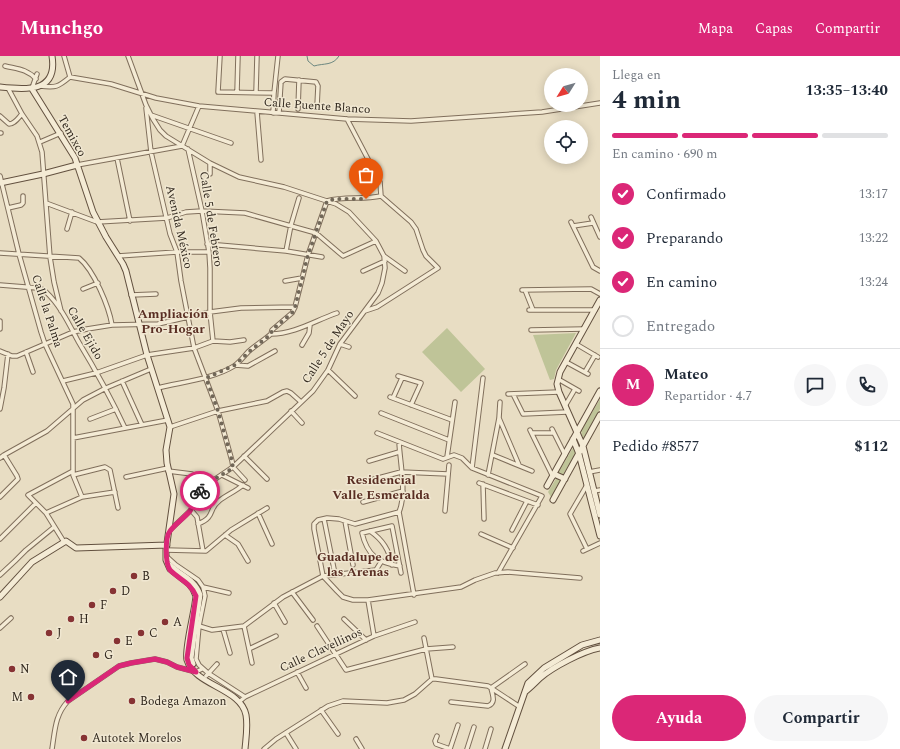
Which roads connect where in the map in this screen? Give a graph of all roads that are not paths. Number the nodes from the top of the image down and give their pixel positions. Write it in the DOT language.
graph roads {
  1 [pos="52,56"];
  2 [pos="64,56"];
  3 [pos="128,56"];
  4 [pos="220,56"];
  5 [pos="238,56"];
  6 [pos="257,56"];
  7 [pos="278,56"];
  8 [pos="5,66"];
  9 [pos="37,74"];
  10 [pos="70,77"];
  11 [pos="36,79"];
  12 [pos="299,80"];
  13 [pos="40,86"];
  14 [pos="0,87"];
  15 [pos="8,88"];
  16 [pos="32,89"];
  17 [pos="237,92"];
  18 [pos="256,92"];
  19 [pos="142,93"];
  20 [pos="274,93"];
  21 [pos="600,103"];
  22 [pos="146,105"];
  23 [pos="199,106"];
  24 [pos="318,106"];
  25 [pos="298,108"];
  26 [pos="257,112"];
  27 [pos="273,113"];
  28 [pos="279,113"];
  29 [pos="22,114"];
  30 [pos="150,115"];
  31 [pos="0,116"];
  32 [pos="347,119"];
  33 [pos="190,130"];
  34 [pos="61,134"];
  35 [pos="40,142"];
  36 [pos="231,143"];
  37 [pos="182,146"];
  38 [pos="188,149"];
  39 [pos="151,152"];
  40 [pos="117,158"];
  41 [pos="261,160"];
  42 [pos="210,163"];
  43 [pos="77,165"];
  44 [pos="44,174"];
  45 [pos="210,174"];
  46 [pos="0,176"];
  47 [pos="1,182"];
  48 [pos="23,196"];
  49 [pos="381,196"];
  50 [pos="299,198"];
  51 [pos="327,201"];
  52 [pos="46,203"];
  53 [pos="8,208"];
  54 [pos="202,211"];
  55 [pos="72,212"];
  56 [pos="591,217"];
  57 [pos="167,218"];
  58 [pos="130,221"];
  59 [pos="97,222"];
  60 [pos="593,222"];
  61 [pos="291,225"];
  62 [pos="67,229"];
  63 [pos="316,233"];
  64 [pos="600,237"];
  65 [pos="376,241"];
  66 [pos="207,244"];
  67 [pos="286,251"];
  68 [pos="177,252"];
  69 [pos="209,252"];
  70 [pos="0,254"];
  71 [pos="19,254"];
  72 [pos="308,255"];
  73 [pos="118,256"];
  74 [pos="322,256"];
  75 [pos="384,256"];
  76 [pos="50,257"];
  77 [pos="385,261"];
  78 [pos="362,271"];
  79 [pos="405,271"];
  80 [pos="600,271"];
  81 [pos="302,278"];
  82 [pos="285,281"];
  83 [pos="98,283"];
  84 [pos="0,285"];
  85 [pos="28,288"];
  86 [pos="83,289"];
  87 [pos="156,294"];
  88 [pos="600,294"];
  89 [pos="131,295"];
  90 [pos="600,300"];
  91 [pos="295,307"];
  92 [pos="595,310"];
  93 [pos="61,311"];
  94 [pos="210,312"];
  95 [pos="364,312"];
  96 [pos="337,313"];
  97 [pos="188,317"];
  98 [pos="0,321"];
  99 [pos="138,324"];
  100 [pos="112,325"];
  101 [pos="310,325"];
  102 [pos="0,329"];
  103 [pos="584,329"];
  104 [pos="532,330"];
  105 [pos="73,332"];
  106 [pos="271,334"];
  107 [pos="244,340"];
  108 [pos="213,341"];
  109 [pos="45,344"];
  110 [pos="340,344"];
  111 [pos="576,344"];
  112 [pos="302,345"];
  113 [pos="349,347"];
  114 [pos="194,348"];
  115 [pos="0,351"];
  116 [pos="275,351"];
  117 [pos="26,352"];
  118 [pos="8,354"];
  119 [pos="147,355"];
  120 [pos="566,362"];
  121 [pos="235,365"];
  122 [pos="151,369"];
  123 [pos="328,370"];
  124 [pos="33,372"];
  125 [pos="96,373"];
  126 [pos="206,378"];
  127 [pos="483,378"];
  128 [pos="558,379"];
  129 [pos="63,381"];
  130 [pos="122,381"];
  131 [pos="106,388"];
  132 [pos="158,388"];
  133 [pos="600,391"];
  134 [pos="559,392"];
  135 [pos="508,394"];
  136 [pos="513,394"];
  137 [pos="355,396"];
  138 [pos="301,402"];
  139 [pos="455,402"];
  140 [pos="500,402"];
  141 [pos="411,405"];
  142 [pos="565,406"];
  143 [pos="74,408"];
  144 [pos="0,409"];
  145 [pos="116,409"];
  146 [pos="218,411"];
  147 [pos="291,411"];
  148 [pos="567,412"];
  149 [pos="381,413"];
  150 [pos="600,415"];
  151 [pos="499,418"];
  152 [pos="90,419"];
  153 [pos="168,420"];
  154 [pos="452,420"];
  155 [pos="302,423"];
  156 [pos="142,425"];
  157 [pos="170,427"];
  158 [pos="125,428"];
  159 [pos="377,433"];
  160 [pos="577,433"];
  161 [pos="73,438"];
  162 [pos="574,439"];
  163 [pos="450,440"];
  164 [pos="399,442"];
  165 [pos="583,446"];
  166 [pos="399,452"];
  167 [pos="579,454"];
  168 [pos="4,455"];
  169 [pos="493,455"];
  170 [pos="564,455"];
  171 [pos="244,456"];
  172 [pos="447,457"];
  173 [pos="0,458"];
  174 [pos="369,461"];
  175 [pos="449,465"];
  176 [pos="520,465"];
  177 [pos="233,468"];
  178 [pos="472,468"];
  179 [pos="168,469"];
  180 [pos="600,470"];
  181 [pos="532,471"];
  182 [pos="401,472"];
  183 [pos="589,472"];
  184 [pos="73,473"];
  185 [pos="192,474"];
  186 [pos="448,474"];
  187 [pos="222,475"];
  188 [pos="488,475"];
  189 [pos="554,475"];
  190 [pos="126,478"];
  191 [pos="267,479"];
  192 [pos="565,479"];
  193 [pos="245,480"];
  194 [pos="367,481"];
  195 [pos="243,485"];
  196 [pos="587,485"];
  197 [pos="547,486"];
  198 [pos="248,488"];
  199 [pos="600,490"];
  200 [pos="403,491"];
  201 [pos="594,491"];
  202 [pos="115,492"];
  203 [pos="0,497"];
  204 [pos="82,497"];
  205 [pos="553,500"];
  206 [pos="527,501"];
  207 [pos="362,502"];
  208 [pos="36,504"];
  209 [pos="538,506"];
  210 [pos="118,508"];
  211 [pos="267,508"];
  212 [pos="191,510"];
  213 [pos="445,511"];
  214 [pos="399,512"];
  215 [pos="46,513"];
  216 [pos="258,513"];
  217 [pos="598,513"];
  218 [pos="324,519"];
  219 [pos="484,519"];
  220 [pos="345,521"];
  221 [pos="198,524"];
  222 [pos="54,527"];
  223 [pos="512,530"];
  224 [pos="370,531"];
  225 [pos="168,532"];
  226 [pos="481,534"];
  227 [pos="225,535"];
  228 [pos="600,536"];
  229 [pos="0,539"];
  230 [pos="64,542"];
  231 [pos="600,543"];
  232 [pos="272,544"];
  233 [pos="513,548"];
  234 [pos="203,551"];
  235 [pos="166,553"];
  236 [pos="248,561"];
  237 [pos="381,562"];
  238 [pos="353,565"];
  239 [pos="392,565"];
  240 [pos="400,566"];
  241 [pos="334,569"];
  242 [pos="401,573"];
  243 [pos="498,573"];
  244 [pos="0,574"];
  245 [pos="323,576"];
  246 [pos="580,578"];
  247 [pos="203,587"];
  248 [pos="292,592"];
  249 [pos="229,593"];
  250 [pos="414,594"];
  251 [pos="0,597"];
  252 [pos="368,600"];
  253 [pos="274,604"];
  254 [pos="11,618"];
  255 [pos="344,619"];
  256 [pos="313,620"];
  257 [pos="0,621"];
  258 [pos="285,622"];
  259 [pos="415,622"];
  260 [pos="199,626"];
  261 [pos="244,626"];
  262 [pos="317,626"];
  263 [pos="2,627"];
  264 [pos="223,629"];
  265 [pos="276,636"];
  266 [pos="374,636"];
  267 [pos="424,638"];
  268 [pos="366,640"];
  269 [pos="600,640"];
  270 [pos="453,647"];
  271 [pos="600,648"];
  272 [pos="249,649"];
  273 [pos="426,649"];
  274 [pos="230,653"];
  275 [pos="336,655"];
  276 [pos="252,663"];
  277 [pos="217,664"];
  278 [pos="525,664"];
  279 [pos="199,671"];
  280 [pos="298,672"];
  281 [pos="207,675"];
  282 [pos="432,680"];
  283 [pos="306,688"];
  284 [pos="492,688"];
  285 [pos="525,692"];
  286 [pos="242,700"];
  287 [pos="451,702"];
  288 [pos="520,707"];
  289 [pos="321,710"];
  290 [pos="458,725"];
  291 [pos="474,727"];
  292 [pos="492,730"];
  293 [pos="286,733"];
  294 [pos="338,734"];
  295 [pos="437,736"];
  296 [pos="356,739"];
  297 [pos="52,749"];
  298 [pos="247,749"];
  299 [pos="264,749"];
  300 [pos="296,749"];
  301 [pos="362,749"];
  302 [pos="450,749"];
  303 [pos="467,749"];
  304 [pos="485,749"];
  305 [pos="505,749"];
  1 -- 13 [label="main road"];
  2 -- 10 [label="street"];
  3 -- 19 [label="street, Calle 5 de Mayo"];
  4 -- 17 [label="street"];
  5 -- 17 [label="street"];
  6 -- 18 [label="street"];
  7 -- 20 [label="street"];
  8 -- 11 [label="street"];
  9 -- 11 [label="street"];
  10 -- 13 [label="street"];
  10 -- 19 [label="street, Calle Puente Blanco"];
  11 -- 16 [label="street"];
  12 -- 24 [label="street"];
  12 -- 25 [label="street"];
  12 -- 28 [label="street"];
  13 -- 16 [label="main road"];
  14 -- 15 [label="main road"];
  15 -- 16 [label="main road"];
  15 -- 29 [label="street"];
  16 -- 34 [label="main road, Temixco"];
  17 -- 18 [label="street"];
  18 -- 20 [label="street"];
  19 -- 22 [label="street, Calle 5 de Mayo"];
  19 -- 23 [label="street, Calle Puente Blanco"];
  20 -- 27 [label="street"];
  21 -- 32 [label="street, Calle Puente Blanco"];
  22 -- 30 [label="street, Calle 5 de Mayo"];
  22 -- 39 [label="street, Avenida México"];
  23 -- 26 [label="street, Calle Puente Blanco"];
  23 -- 33 [label="street"];
  26 -- 27 [label="street, Calle Puente Blanco"];
  26 -- 41 [label="street"];
  27 -- 28 [label="street, Calle Puente Blanco"];
  28 -- 32 [label="street, Calle Puente Blanco"];
  29 -- 31 [label="street"];
  29 -- 35 [label="street"];
  30 -- 33 [label="street"];
  30 -- 37 [label="street, Calle 5 de Mayo"];
  32 -- 49 [label="street"];
  33 -- 36 [label="street"];
  33 -- 37 [label="street"];
  34 -- 35 [label="street"];
  34 -- 43 [label="main road, Temixco"];
  35 -- 44 [label="street"];
  37 -- 38 [label="street, Calle 5 de Mayo"];
  37 -- 39 [label="street"];
  38 -- 42 [label="street, Calle 5 de Mayo"];
  38 -- 54 [label="street, Calle 5 de Febrero"];
  39 -- 40 [label="street"];
  39 -- 57 [label="street, Avenida México"];
  40 -- 43 [label="street"];
  40 -- 58 [label="street"];
  42 -- 45 [label="street"];
  42 -- 51 [label="street, Calle 5 de Mayo"];
  43 -- 44 [label="main road"];
  43 -- 59 [label="main road, Temixco"];
  44 -- 47 [label="main road"];
  44 -- 52 [label="street"];
  46 -- 47 [label="street, Calle la Palma"];
  47 -- 53 [label="street, Calle la Palma"];
  48 -- 53 [label="street"];
  49 -- 51 [label="street, Calle 5 de Mayo"];
  49 -- 95 [label="street"];
  50 -- 61 [label="street"];
  51 -- 63 [label="street"];
  51 -- 65 [label="street, Calle 5 de Mayo"];
  52 -- 55 [label="street"];
  52 -- 76 [label="street"];
  53 -- 71 [label="street, Calle la Palma"];
  54 -- 57 [label="street"];
  54 -- 61 [label="street"];
  54 -- 66 [label="street, Calle 5 de Febrero"];
  55 -- 59 [label="street"];
  55 -- 62 [label="street"];
  56 -- 60 [label="street"];
  57 -- 58 [label="street"];
  57 -- 68 [label="street, Avenida México"];
  58 -- 59 [label="street"];
  59 -- 73 [label="main road, Temixco"];
  60 -- 64 [label="street"];
  60 -- 80 [label="street"];
  61 -- 63 [label="street"];
  61 -- 67 [label="street"];
  63 -- 65 [label="street"];
  63 -- 72 [label="street"];
  65 -- 75 [label="street, Calle 5 de Mayo"];
  66 -- 67 [label="street"];
  66 -- 69 [label="street, Calle 5 de Febrero"];
  67 -- 72 [label="street"];
  68 -- 69 [label="street"];
  68 -- 73 [label="street"];
  68 -- 97 [label="street, Avenida México"];
  69 -- 94 [label="street, Calle 5 de Febrero"];
  70 -- 71 [label="street"];
  71 -- 76 [label="street"];
  71 -- 85 [label="street, Calle la Palma"];
  72 -- 74 [label="street"];
  72 -- 81 [label="street"];
  73 -- 89 [label="main road, Temixco"];
  75 -- 77 [label="street, Calle 5 de Mayo"];
  75 -- 79 [label="street"];
  76 -- 83 [label="street"];
  76 -- 93 [label="street"];
  77 -- 78 [label="street"];
  77 -- 95 [label="street, Calle 5 de Mayo"];
  81 -- 82 [label="street"];
  81 -- 91 [label="street"];
  83 -- 86 [label="street"];
  83 -- 100 [label="street"];
  84 -- 85 [label="street, Calle Ejido"];
  85 -- 93 [label="street, Calle Ejido"];
  85 -- 109 [label="street, Calle la Palma"];
  87 -- 89 [label="street"];
  88 -- 92 [label="street"];
  89 -- 99 [label="main road, Temixco"];
  90 -- 92 [label="main road"];
  91 -- 94 [label="street"];
  91 -- 106 [label="street"];
  92 -- 103 [label="main road"];
  93 -- 105 [label="street, Calle Ejido"];
  94 -- 97 [label="street"];
  94 -- 108 [label="street, Calle 5 de Febrero"];
  95 -- 110 [label="street, Calle 5 de Mayo"];
  96 -- 101 [label="street"];
  97 -- 99 [label="street"];
  97 -- 114 [label="street, Avenida México"];
  98 -- 102 [label="street"];
  99 -- 100 [label="street"];
  99 -- 119 [label="main road, Temixco"];
  100 -- 105 [label="street"];
  101 -- 106 [label="street"];
  101 -- 112 [label="street"];
  103 -- 104 [label="street"];
  103 -- 111 [label="main road"];
  105 -- 109 [label="street"];
  105 -- 125 [label="street, Calle Ejido"];
  106 -- 121 [label="street"];
  107 -- 108 [label="street"];
  108 -- 114 [label="street"];
  109 -- 117 [label="street"];
  109 -- 129 [label="street, Calle la Palma"];
  110 -- 113 [label="street"];
  110 -- 123 [label="street, Calle 5 de Mayo"];
  111 -- 120 [label="main road"];
  111 -- 120 [label="street"];
  114 -- 119 [label="street"];
  114 -- 126 [label="street, Avenida México"];
  115 -- 118 [label="street"];
  116 -- 121 [label="street"];
  117 -- 118 [label="street"];
  117 -- 124 [label="street"];
  118 -- 144 [label="street"];
  119 -- 122 [label="main road, Temixco"];
  119 -- 125 [label="street"];
  120 -- 128 [label="main road"];
  121 -- 126 [label="street"];
  122 -- 130 [label="street"];
  122 -- 132 [label="main road, Temixco"];
  123 -- 137 [label="street"];
  123 -- 138 [label="street, Calle 5 de Mayo"];
  125 -- 129 [label="street"];
  125 -- 131 [label="street, Calle Ejido"];
  126 -- 132 [label="street"];
  126 -- 146 [label="street, Avenida México"];
  127 -- 178 [label="street"];
  128 -- 134 [label="main road"];
  128 -- 142 [label="street"];
  129 -- 143 [label="street, Calle la Palma"];
  130 -- 131 [label="street"];
  130 -- 156 [label="street"];
  131 -- 143 [label="street"];
  131 -- 145 [label="street, Calle Ejido"];
  132 -- 153 [label="main road, Temixco"];
  133 -- 160 [label="main road"];
  134 -- 136 [label="street"];
  134 -- 142 [label="main road"];
  135 -- 136 [label="street"];
  136 -- 148 [label="street"];
  138 -- 146 [label="street"];
  138 -- 147 [label="street, Calle 5 de Mayo"];
  139 -- 154 [label="street"];
  140 -- 151 [label="street"];
  141 -- 141 [label="street"];
  141 -- 154 [label="street"];
  142 -- 148 [label="main road"];
  143 -- 161 [label="street, Calle la Palma"];
  143 -- 168 [label="street"];
  145 -- 152 [label="street"];
  145 -- 158 [label="street, Calle Ejido"];
  146 -- 157 [label="street"];
  146 -- 177 [label="street, Avenida México"];
  147 -- 155 [label="street"];
  147 -- 171 [label="street, Calle 5 de Mayo"];
  148 -- 160 [label="main road"];
  149 -- 163 [label="street"];
  150 -- 165 [label="main road"];
  151 -- 169 [label="street"];
  151 -- 176 [label="street"];
  153 -- 156 [label="street"];
  153 -- 157 [label="main road, Temixco"];
  154 -- 163 [label="street"];
  156 -- 158 [label="street"];
  157 -- 179 [label="main road"];
  158 -- 161 [label="street"];
  159 -- 164 [label="street"];
  160 -- 162 [label="main road"];
  160 -- 165 [label="main road"];
  161 -- 184 [label="street, Calle la Palma"];
  162 -- 167 [label="main road"];
  162 -- 170 [label="main road"];
  163 -- 172 [label="street"];
  164 -- 166 [label="street"];
  164 -- 172 [label="street"];
  165 -- 167 [label="main road"];
  165 -- 183 [label="main road"];
  166 -- 174 [label="street"];
  166 -- 182 [label="street"];
  167 -- 192 [label="main road"];
  167 -- 196 [label="main road"];
  168 -- 173 [label="street"];
  168 -- 203 [label="street"];
  169 -- 176 [label="street"];
  169 -- 188 [label="street"];
  170 -- 189 [label="main road"];
  170 -- 189 [label="street"];
  171 -- 177 [label="street, Calle 5 de Mayo"];
  171 -- 191 [label="street"];
  172 -- 178 [label="street"];
  175 -- 186 [label="street"];
  176 -- 181 [label="street"];
  177 -- 187 [label="street, Calle 5 de Mayo"];
  177 -- 193 [label="street"];
  178 -- 188 [label="street"];
  179 -- 185 [label="street"];
  179 -- 190 [label="street"];
  179 -- 225 [label="main road"];
  180 -- 183 [label="street"];
  182 -- 186 [label="street"];
  182 -- 194 [label="street"];
  182 -- 200 [label="street"];
  183 -- 201 [label="main road"];
  184 -- 202 [label="street"];
  184 -- 204 [label="street, Calle la Palma"];
  184 -- 208 [label="street"];
  186 -- 213 [label="street"];
  187 -- 195 [label="street"];
  187 -- 212 [label="street, Calle 5 de Mayo"];
  188 -- 209 [label="street"];
  189 -- 192 [label="main road"];
  189 -- 197 [label="main road"];
  192 -- 205 [label="main road"];
  195 -- 198 [label="street"];
  195 -- 221 [label="street"];
  196 -- 217 [label="main road"];
  196 -- 231 [label="street"];
  199 -- 201 [label="street"];
  200 -- 207 [label="street"];
  200 -- 214 [label="street"];
  201 -- 217 [label="main road"];
  202 -- 204 [label="street"];
  202 -- 210 [label="street"];
  204 -- 215 [label="street"];
  206 -- 209 [label="street"];
  206 -- 219 [label="street"];
  206 -- 223 [label="street"];
  208 -- 215 [label="street"];
  208 -- 229 [label="street"];
  209 -- 233 [label="street"];
  211 -- 216 [label="street"];
  212 -- 221 [label="street"];
  212 -- 225 [label="street, Calle 5 de Mayo"];
  214 -- 220 [label="street"];
  214 -- 250 [label="street"];
  215 -- 222 [label="street"];
  216 -- 227 [label="street"];
  216 -- 232 [label="street"];
  217 -- 228 [label="main road"];
  218 -- 220 [label="street"];
  218 -- 241 [label="street"];
  218 -- 245 [label="street"];
  220 -- 238 [label="street"];
  221 -- 234 [label="street"];
  222 -- 230 [label="street"];
  222 -- 244 [label="street"];
  224 -- 237 [label="street"];
  224 -- 239 [label="street"];
  224 -- 240 [label="street"];
  225 -- 235 [label="main road"];
  226 -- 233 [label="street"];
  227 -- 234 [label="street"];
  227 -- 236 [label="street"];
  230 -- 235 [label="main road"];
  230 -- 251 [label="main road"];
  233 -- 243 [label="street"];
  234 -- 235 [label="street"];
  235 -- 247 [label="street"];
  235 -- 279 [label="main road"];
  235 -- 279 [label="main road"];
  237 -- 239 [label="street"];
  237 -- 245 [label="street"];
  239 -- 240 [label="street"];
  240 -- 242 [label="street"];
  243 -- 246 [label="street"];
  243 -- 250 [label="street"];
  245 -- 248 [label="street"];
  245 -- 252 [label="street"];
  247 -- 249 [label="street"];
  247 -- 260 [label="street"];
  248 -- 253 [label="street"];
  248 -- 256 [label="street"];
  250 -- 252 [label="street"];
  252 -- 266 [label="street"];
  253 -- 258 [label="street"];
  253 -- 261 [label="street"];
  254 -- 263 [label="street"];
  255 -- 268 [label="street"];
  257 -- 263 [label="street"];
  259 -- 266 [label="street, Calle Clavellinos"];
  260 -- 264 [label="street"];
  260 -- 279 [label="street"];
  261 -- 264 [label="street"];
  261 -- 272 [label="street"];
  262 -- 275 [label="street"];
  264 -- 274 [label="street"];
  265 -- 272 [label="street"];
  266 -- 268 [label="street, Calle Clavellinos"];
  267 -- 273 [label="street"];
  268 -- 275 [label="street, Calle Clavellinos"];
  269 -- 285 [label="main road"];
  270 -- 273 [label="street"];
  271 -- 285 [label="main road"];
  272 -- 276 [label="street"];
  273 -- 275 [label="street"];
  273 -- 282 [label="street"];
  275 -- 280 [label="street, Calle Clavellinos"];
  277 -- 281 [label="street"];
  278 -- 284 [label="street"];
  279 -- 281 [label="main road"];
  279 -- 286 [label="main road"];
  279 -- 297 [label="street"];
  280 -- 283 [label="street"];
  280 -- 286 [label="street, Calle Clavellinos"];
  281 -- 286 [label="main road"];
  282 -- 284 [label="street"];
  282 -- 289 [label="street"];
  284 -- 287 [label="street"];
  284 -- 288 [label="street"];
  285 -- 288 [label="main road"];
  286 -- 298 [label="main road"];
  288 -- 305 [label="main road"];
  289 -- 293 [label="street"];
  289 -- 294 [label="street"];
  290 -- 302 [label="street"];
  291 -- 303 [label="street"];
  292 -- 304 [label="street"];
  293 -- 299 [label="street"];
  293 -- 300 [label="street"];
  295 -- 302 [label="street"];
  296 -- 301 [label="street"];
}
